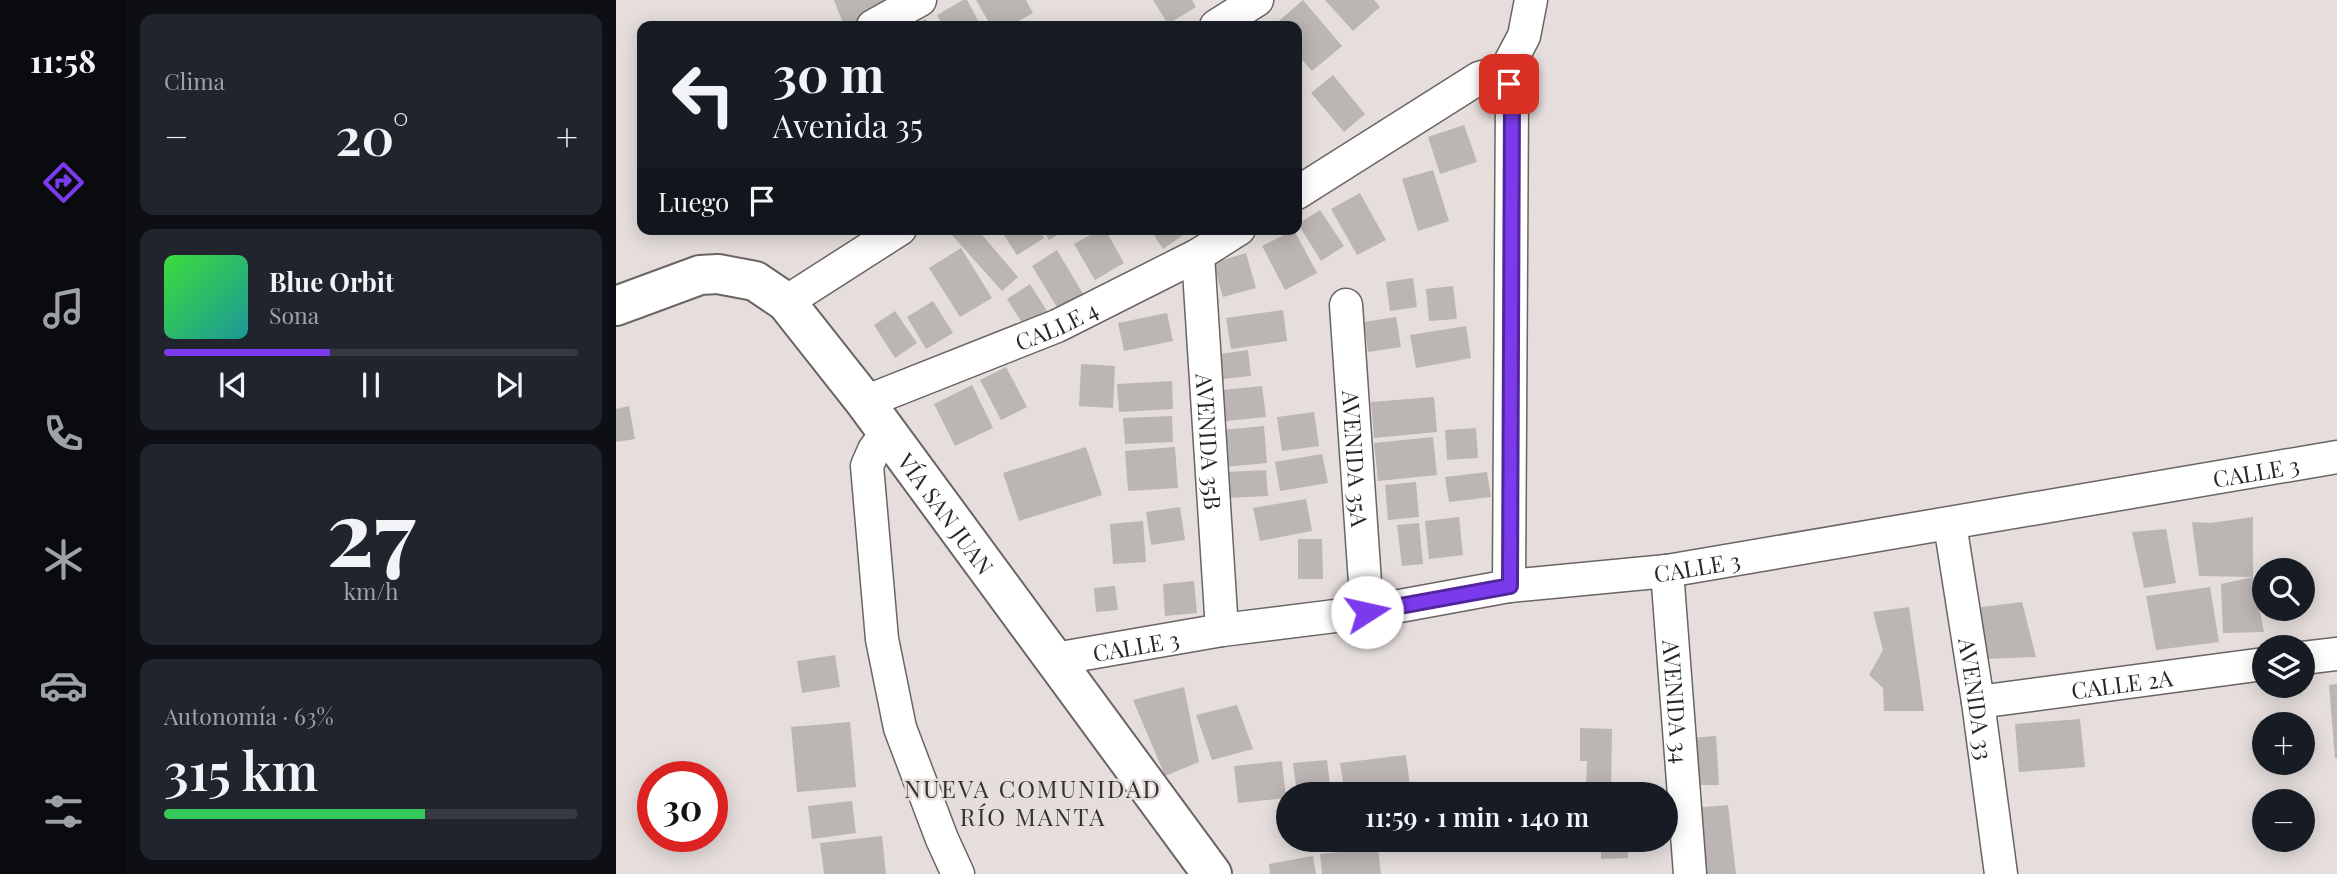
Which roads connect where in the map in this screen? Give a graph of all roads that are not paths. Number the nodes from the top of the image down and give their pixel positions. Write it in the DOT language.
graph roads {
  1 [pos="920,0"];
  2 [pos="1257,0"];
  3 [pos="1531,0"];
  4 [pos="882,21"];
  5 [pos="1224,21"];
  6 [pos="1506,70"];
  7 [pos="1302,190"];
  8 [pos="891,235"];
  9 [pos="1230,235"];
  10 [pos="1198,255"];
  11 [pos="786,302"];
  12 [pos="616,306"];
  13 [pos="1346,306"];
  14 [pos="876,417"];
  15 [pos="2337,457"];
  16 [pos="1950,524"];
  17 [pos="1667,570"];
  18 [pos="1510,586"];
  19 [pos="1367,612"];
  20 [pos="1222,630"];
  21 [pos="2337,654"];
  22 [pos="2315,657"];
  23 [pos="1055,659"];
  24 [pos="2252,666"];
  25 [pos="1978,702"];
  26 [pos="958,874"];
  27 [pos="1212,874"];
  28 [pos="1689,874"];
  29 [pos="2001,874"];
  1 -- 4 [label="street"];
  2 -- 5 [label="street"];
  3 -- 6 [label="street"];
  6 -- 7 [label="street"];
  6 -- 18 [label="street"];
  8 -- 11 [label="street"];
  9 -- 10 [label="street, CALLE 4"];
  10 -- 14 [label="street, CALLE 4"];
  10 -- 20 [label="street, AVENIDA 35B"];
  11 -- 12 [label="street, VÍA SAN JUAN"];
  11 -- 14 [label="street, VÍA SAN JUAN"];
  13 -- 19 [label="street, AVENIDA 35A"];
  14 -- 23 [label="street, VÍA SAN JUAN"];
  14 -- 26 [label="street"];
  15 -- 16 [label="street, CALLE 3"];
  16 -- 17 [label="street, CALLE 3"];
  16 -- 25 [label="street, AVENIDA 33"];
  17 -- 18 [label="street, CALLE 3"];
  17 -- 28 [label="street, AVENIDA 34"];
  18 -- 19 [label="street, CALLE 3"];
  19 -- 20 [label="street, CALLE 3"];
  20 -- 23 [label="street, CALLE 3"];
  21 -- 22 [label="street"];
  23 -- 27 [label="street, VÍA SAN JUAN"];
  24 -- 25 [label="street, CALLE 2A"];
  25 -- 29 [label="street, AVENIDA 33"];
}
